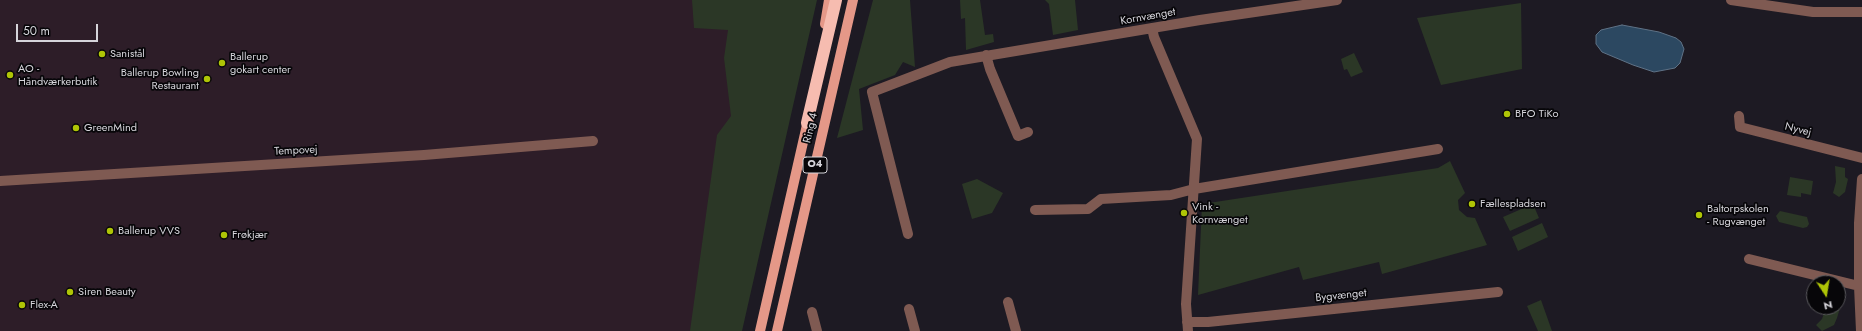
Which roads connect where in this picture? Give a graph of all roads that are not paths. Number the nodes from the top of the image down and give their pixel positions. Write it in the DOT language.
graph roads {
  1 [pos="829,0"];
  2 [pos="836,0"];
  3 [pos="853,0"];
  4 [pos="1337,0"];
  5 [pos="1730,0"];
  6 [pos="1862,12"];
  7 [pos="1152,28"];
  8 [pos="986,55"];
  9 [pos="1739,116"];
  10 [pos="808,123"];
  11 [pos="1028,132"];
  12 [pos="593,141"];
  13 [pos="1438,149"];
  14 [pos="1862,158"];
  15 [pos="1862,179"];
  16 [pos="0,181"];
  17 [pos="1194,189"];
  18 [pos="1035,210"];
  19 [pos="908,234"];
  20 [pos="1749,259"];
  21 [pos="1858,286"];
  22 [pos="1498,292"];
  23 [pos="1008,302"];
  24 [pos="909,309"];
  25 [pos="812,312"];
  26 [pos="1188,327"];
  27 [pos="760,331"];
  28 [pos="777,331"];
  29 [pos="817,331"];
  30 [pos="915,331"];
  31 [pos="1016,331"];
  32 [pos="1861,331"];
  1 -- 10 [label="main road, Ring 4"];
  2 -- 10 [label="highway, O4"];
  3 -- 28 [label="main road, Ring 4 / O4"];
  4 -- 7 [label="street, Kornvænget"];
  5 -- 6 [label="street"];
  7 -- 8 [label="street, Kornvænget"];
  7 -- 17 [label="street, Bygvænget"];
  8 -- 11 [label="street"];
  8 -- 19 [label="street, Kornvænget"];
  9 -- 14 [label="street, Nyvej"];
  10 -- 27 [label="main road, Ring 4 / O4"];
  12 -- 16 [label="street, Tempovej"];
  13 -- 17 [label="street"];
  15 -- 21 [label="street"];
  17 -- 18 [label="street"];
  17 -- 26 [label="street, Bygvænget"];
  20 -- 21 [label="street"];
  21 -- 32 [label="street"];
  22 -- 26 [label="street, Bygvænget"];
  23 -- 31 [label="street"];
  24 -- 30 [label="street"];
  25 -- 29 [label="street"];
}
